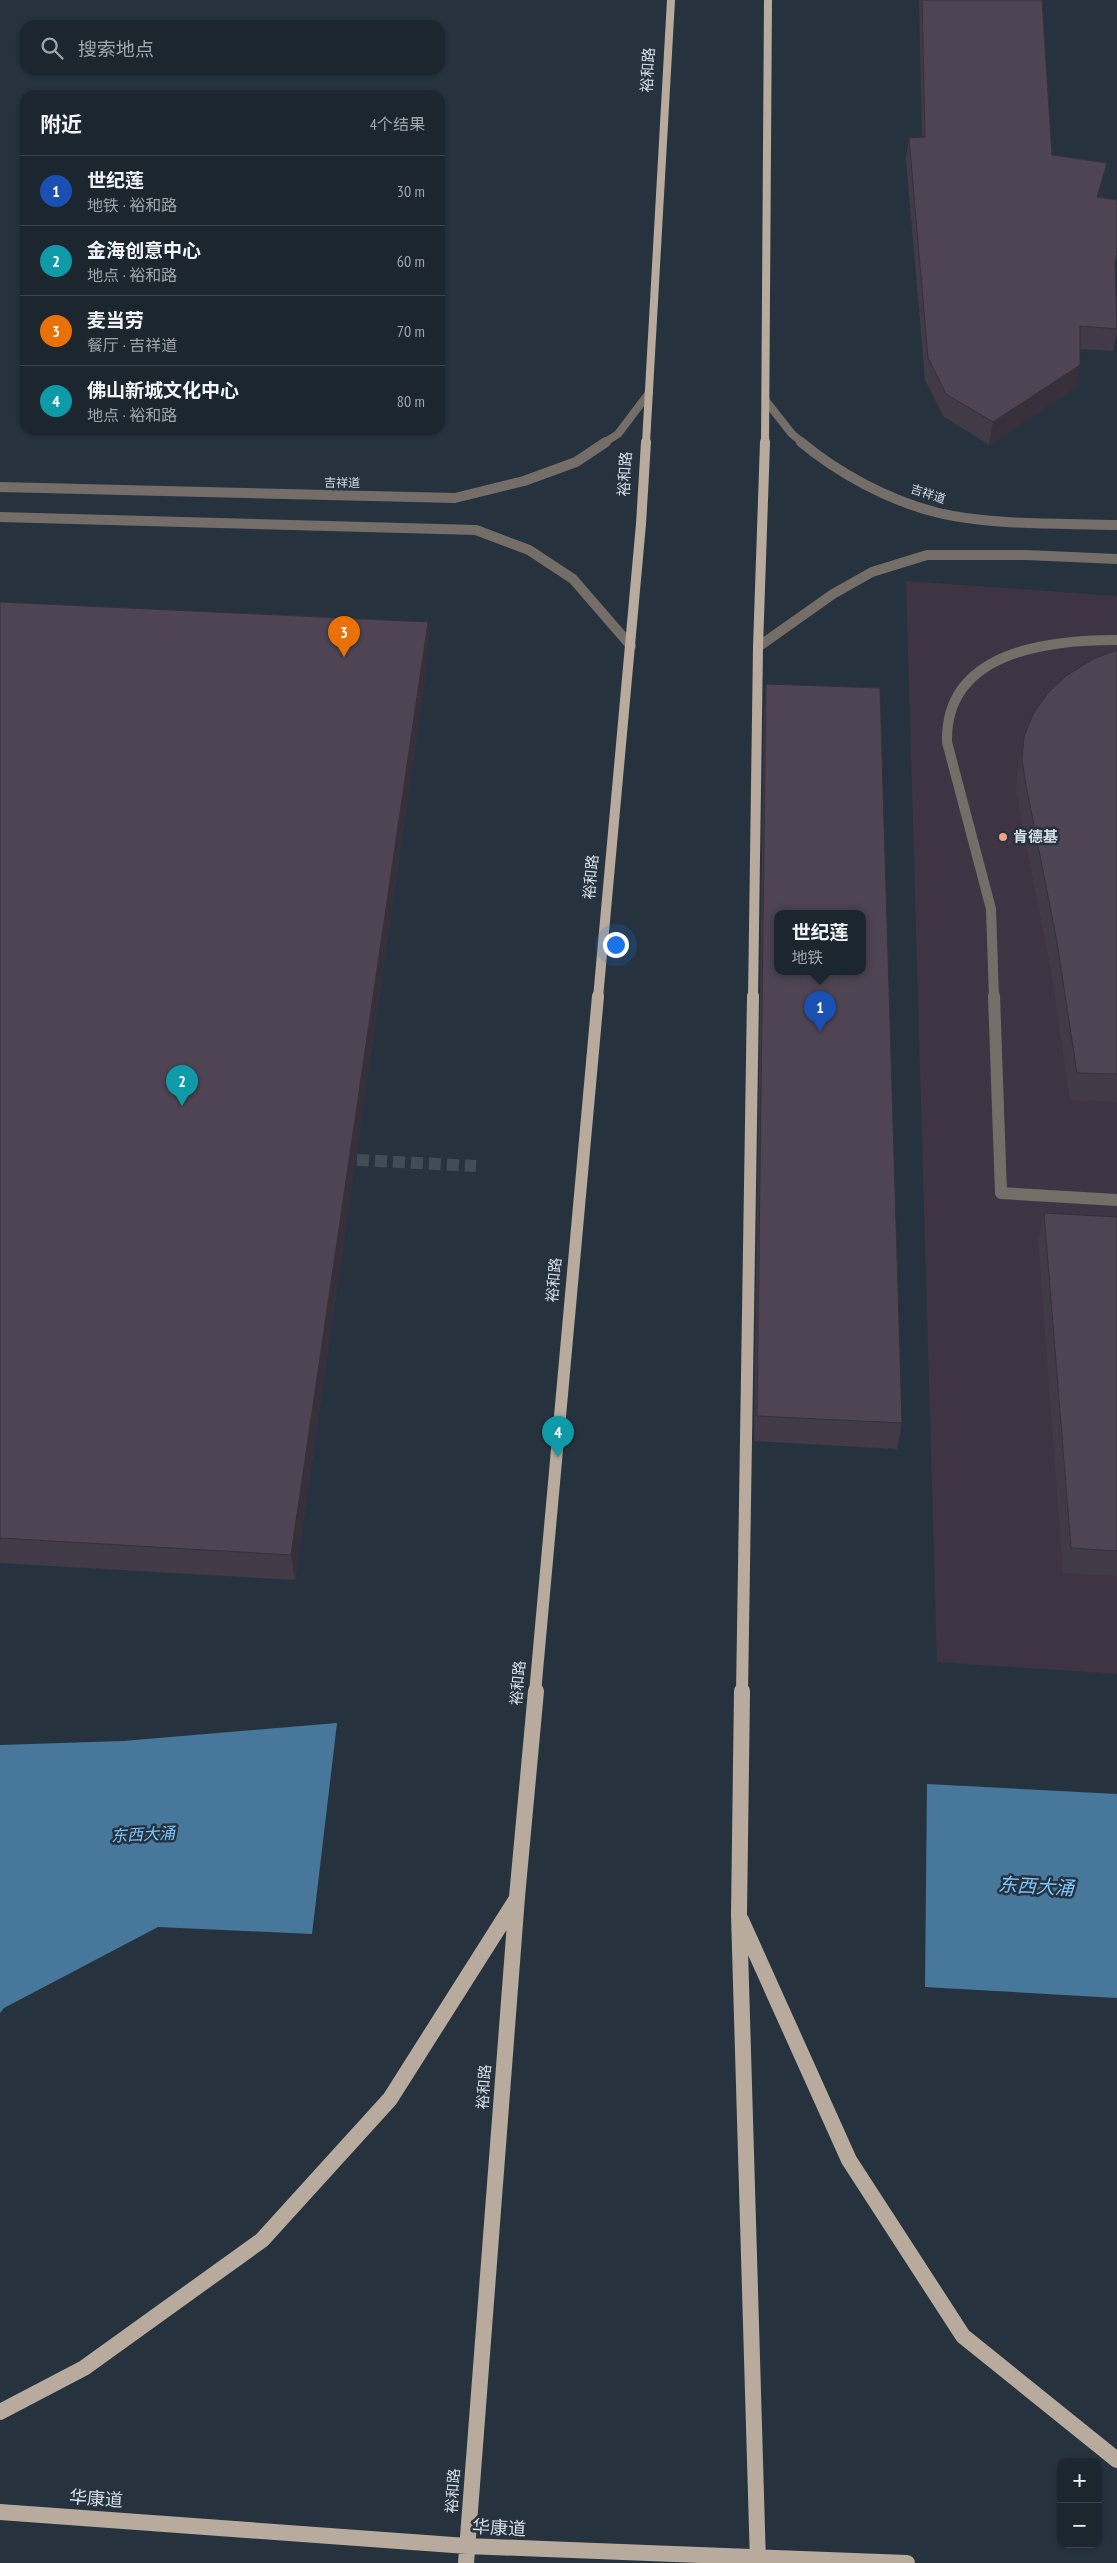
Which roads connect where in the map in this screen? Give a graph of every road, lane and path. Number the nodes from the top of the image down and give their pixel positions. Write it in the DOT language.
graph roads {
  1 [pos="671,0"];
  2 [pos="768,0"];
  3 [pos="649,393"];
  4 [pos="766,401"];
  5 [pos="0,487"];
  6 [pos="0,517"];
  7 [pos="1117,525"];
  8 [pos="1117,559"];
  9 [pos="1117,640"];
  10 [pos="630,646"];
  11 [pos="758,646"];
  12 [pos="1117,1200"];
  13 [pos="517,1898"];
  14 [pos="739,1915"];
  15 [pos="0,2412"];
  16 [pos="1117,2460"];
  17 [pos="0,2512"];
  18 [pos="467,2555"];
  19 [pos="758,2561"];
  20 [pos="907,2563"];
  1 -- 3 [label="main road, 裕和路"];
  2 -- 4 [label="main road"];
  3 -- 5 [label="street, 吉祥道"];
  3 -- 10 [label="main road, 裕和路"];
  4 -- 7 [label="street, 吉祥道"];
  4 -- 11 [label="main road"];
  6 -- 10 [label="street"];
  8 -- 11 [label="street"];
  9 -- 12 [label="street"];
  10 -- 13 [label="main road, 裕和路"];
  11 -- 14 [label="main road"];
  13 -- 15 [label="main road"];
  13 -- 18 [label="main road, 裕和路"];
  14 -- 16 [label="main road"];
  14 -- 19 [label="main road"];
  17 -- 18 [label="main road, 华康道"];
  18 -- 19 [label="main road, 华康道"];
  19 -- 20 [label="main road, 华康道"];
}
